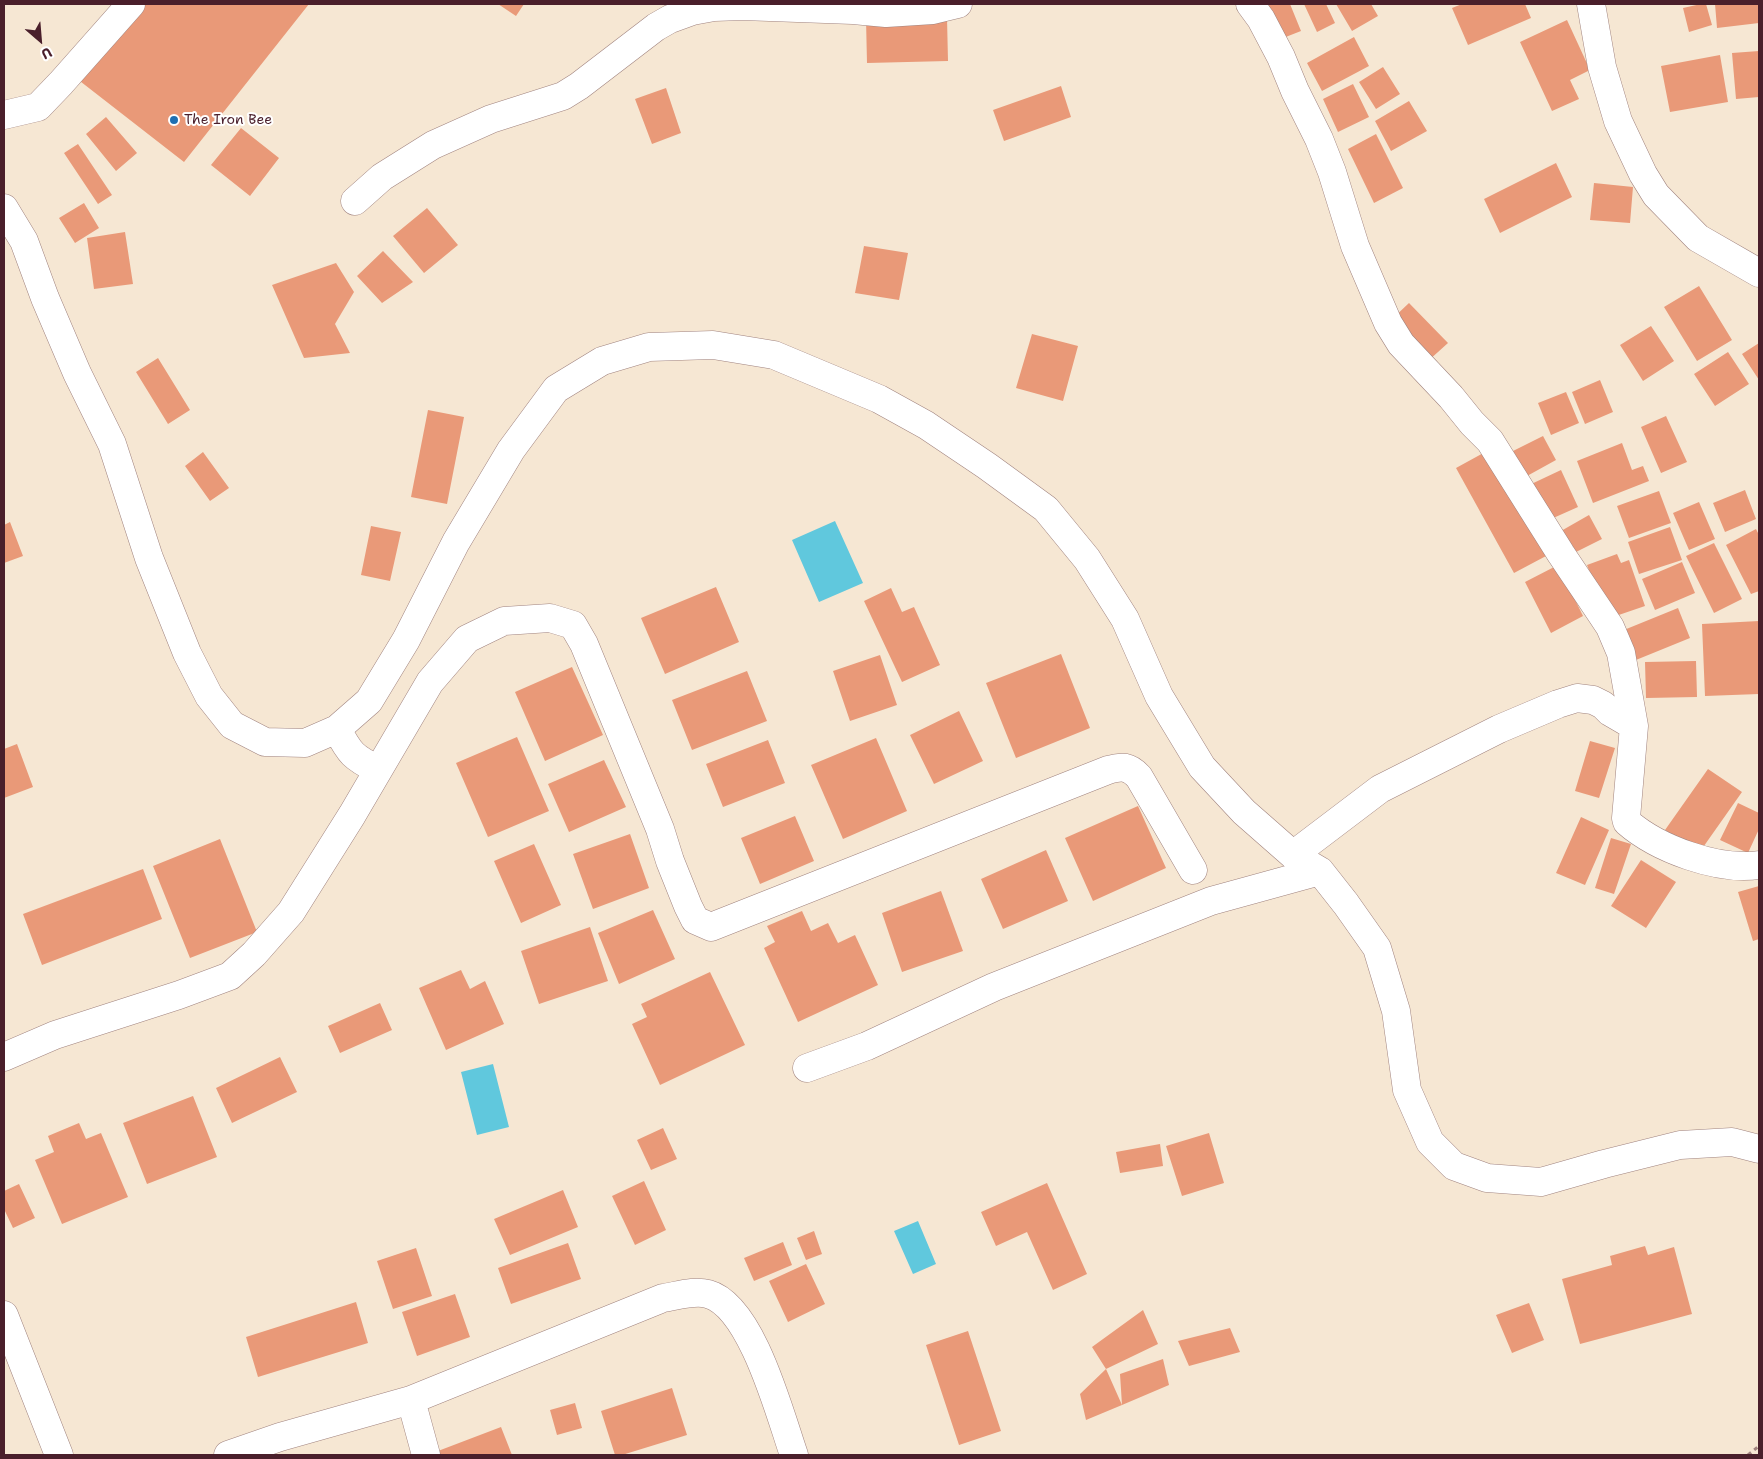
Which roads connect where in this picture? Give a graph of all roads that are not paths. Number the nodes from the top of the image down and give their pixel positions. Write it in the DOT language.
graph roads {
  1 [pos="131,4"];
  2 [pos="958,4"];
  3 [pos="1250,4"];
  4 [pos="1591,4"];
  5 [pos="4,115"];
  6 [pos="355,201"];
  7 [pos="4,208"];
  8 [pos="1759,273"];
  9 [pos="1634,726"];
  10 [pos="337,729"];
  11 [pos="378,770"];
  12 [pos="1293,855"];
  13 [pos="1759,865"];
  14 [pos="1193,870"];
  15 [pos="1320,871"];
  16 [pos="4,1057"];
  17 [pos="807,1068"];
  18 [pos="1759,1149"];
  19 [pos="4,1315"];
  20 [pos="411,1400"];
  21 [pos="59,1455"];
  22 [pos="228,1455"];
  23 [pos="426,1455"];
  24 [pos="794,1455"];
  1 -- 5 [label="street"];
  2 -- 6 [label="street"];
  3 -- 9 [label="street"];
  4 -- 8 [label="street"];
  7 -- 10 [label="street"];
  9 -- 12 [label="street"];
  9 -- 13 [label="street"];
  10 -- 11 [label="street"];
  10 -- 12 [label="street"];
  11 -- 14 [label="street"];
  11 -- 16 [label="street"];
  12 -- 15 [label="street"];
  15 -- 17 [label="street"];
  15 -- 18 [label="street"];
  19 -- 21 [label="street"];
  20 -- 22 [label="street"];
  20 -- 23 [label="street"];
  20 -- 24 [label="street"];
}
